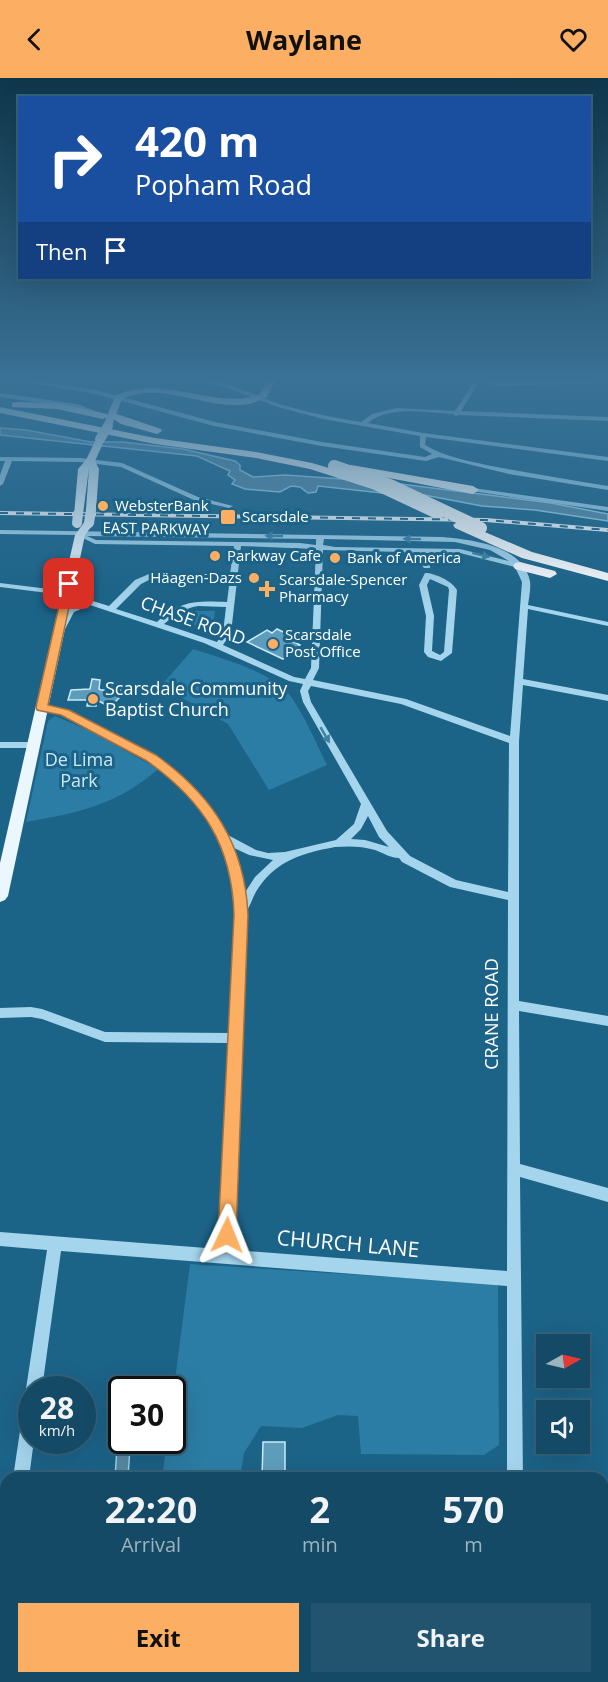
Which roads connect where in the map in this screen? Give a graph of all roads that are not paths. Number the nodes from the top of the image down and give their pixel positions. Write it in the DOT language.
graph roads {
  1 [pos="92,456"];
  2 [pos="261,456"];
  3 [pos="277,456"];
  4 [pos="405,456"];
  5 [pos="434,456"];
  6 [pos="440,456"];
  7 [pos="584,456"];
  8 [pos="0,459"];
  9 [pos="9,459"];
  10 [pos="608,459"];
  11 [pos="90,461"];
  12 [pos="330,467"];
  13 [pos="0,484"];
  14 [pos="608,488"];
  15 [pos="473,490"];
  16 [pos="229,506"];
  17 [pos="608,509"];
  18 [pos="461,527"];
  19 [pos="78,529"];
  20 [pos="0,532"];
  21 [pos="146,533"];
  22 [pos="228,536"];
  23 [pos="320,537"];
  24 [pos="247,540"];
  25 [pos="139,543"];
  26 [pos="238,544"];
  27 [pos="453,546"];
  28 [pos="320,547"];
  29 [pos="401,550"];
  30 [pos="438,550"];
  31 [pos="512,562"];
  32 [pos="608,570"];
  33 [pos="427,571"];
  34 [pos="233,576"];
  35 [pos="608,577"];
  36 [pos="608,583"];
  37 [pos="0,585"];
  38 [pos="524,592"];
  39 [pos="67,596"];
  40 [pos="90,603"];
  41 [pos="230,605"];
  42 [pos="523,606"];
  43 [pos="110,610"];
  44 [pos="608,624"];
  45 [pos="159,625"];
  46 [pos="60,630"];
  47 [pos="219,645"];
  48 [pos="518,681"];
  49 [pos="307,683"];
  50 [pos="608,698"];
  51 [pos="42,707"];
  52 [pos="514,741"];
  53 [pos="0,745"];
  54 [pos="33,745"];
  55 [pos="365,806"];
  56 [pos="223,837"];
  57 [pos="340,841"];
  58 [pos="284,856"];
  59 [pos="406,859"];
  60 [pos="0,896"];
  61 [pos="513,897"];
  62 [pos="241,915"];
  63 [pos="513,1005"];
  64 [pos="0,1012"];
  65 [pos="608,1021"];
  66 [pos="236,1038"];
  67 [pos="513,1169"];
  68 [pos="608,1195"];
  69 [pos="0,1239"];
  70 [pos="55,1245"];
  71 [pos="226,1256"];
  72 [pos="513,1279"];
  73 [pos="36,1376"];
  74 [pos="25,1454"];
  75 [pos="22,1472"];
  76 [pos="515,1472"];
  1 -- 11 [label="main road, bridge"];
  2 -- 12 [label="highway"];
  3 -- 12 [label="highway"];
  4 -- 5 [label="street"];
  6 -- 14 [label="street"];
  7 -- 10 [label="street"];
  8 -- 9 [label="street"];
  9 -- 11 [label="street"];
  9 -- 13 [label="street"];
  11 -- 16 [label="street"];
  11 -- 19 [label="main road, bridge"];
  11 -- 19 [label="main road, bridge"];
  12 -- 15 [label="highway"];
  12 -- 18 [label="highway"];
  12 -- 32 [label="highway, bridge"];
  15 -- 17 [label="street"];
  18 -- 27 [label="highway"];
  18 -- 35 [label="highway"];
  19 -- 20 [label="street"];
  19 -- 21 [label="street, EAST PARKWAY"];
  19 -- 25 [label="street, EAST PARKWAY"];
  19 -- 39 [label="main road"];
  21 -- 22 [label="street, EAST PARKWAY"];
  21 -- 25 [label="street"];
  22 -- 24 [label="street, EAST PARKWAY"];
  22 -- 26 [label="street"];
  23 -- 24 [label="street, EAST PARKWAY, one-way"];
  27 -- 23 [label="street, EAST PARKWAY, one-way"];
  23 -- 28 [label="street"];
  24 -- 26 [label="street, EAST PARKWAY"];
  24 -- 28 [label="street, EAST PARKWAY"];
  25 -- 26 [label="street, EAST PARKWAY"];
  26 -- 34 [label="street"];
  27 -- 30 [label="street, EAST PARKWAY"];
  27 -- 31 [label="street, EAST PARKWAY"];
  28 -- 29 [label="street, EAST PARKWAY"];
  28 -- 49 [label="street"];
  29 -- 30 [label="street, EAST PARKWAY"];
  29 -- 33 [label="street"];
  30 -- 33 [label="street"];
  31 -- 36 [label="highway"];
  31 -- 38 [label="street"];
  31 -- 38 [label="street, CRANE ROAD"];
  33 -- 33 [label="street"];
  34 -- 41 [label="street"];
  34 -- 43 [label="street"];
  37 -- 39 [label="street, CHASE ROAD"];
  38 -- 42 [label="street, CRANE ROAD"];
  39 -- 40 [label="street, CHASE ROAD"];
  39 -- 46 [label="main road"];
  40 -- 43 [label="street, CHASE ROAD"];
  40 -- 46 [label="street"];
  41 -- 45 [label="street"];
  41 -- 47 [label="street"];
  42 -- 44 [label="street"];
  42 -- 48 [label="street, CRANE ROAD"];
  43 -- 45 [label="street, CHASE ROAD"];
  45 -- 47 [label="street, CHASE ROAD"];
  46 -- 51 [label="main road"];
  47 -- 49 [label="street, CHASE ROAD"];
  48 -- 50 [label="street"];
  48 -- 52 [label="street, CRANE ROAD"];
  49 -- 52 [label="street, CHASE ROAD"];
  49 -- 55 [label="street, one-way"];
  51 -- 54 [label="main road"];
  51 -- 56 [label="street"];
  52 -- 61 [label="street, CRANE ROAD"];
  53 -- 54 [label="street"];
  54 -- 60 [label="main road"];
  55 -- 57 [label="street"];
  55 -- 59 [label="street"];
  56 -- 58 [label="street"];
  56 -- 62 [label="street"];
  57 -- 58 [label="street"];
  57 -- 59 [label="street"];
  58 -- 62 [label="street"];
  59 -- 61 [label="street"];
  61 -- 63 [label="street, CRANE ROAD"];
  62 -- 66 [label="street"];
  63 -- 65 [label="street"];
  63 -- 67 [label="street, CRANE ROAD"];
  64 -- 66 [label="street"];
  66 -- 71 [label="street"];
  67 -- 68 [label="street"];
  67 -- 72 [label="street, CRANE ROAD"];
  69 -- 70 [label="street, CHURCH LANE"];
  70 -- 71 [label="street, CHURCH LANE"];
  70 -- 73 [label="street"];
  71 -- 72 [label="street, CHURCH LANE"];
  72 -- 76 [label="street, CRANE ROAD"];
  74 -- 75 [label="street"];
}
